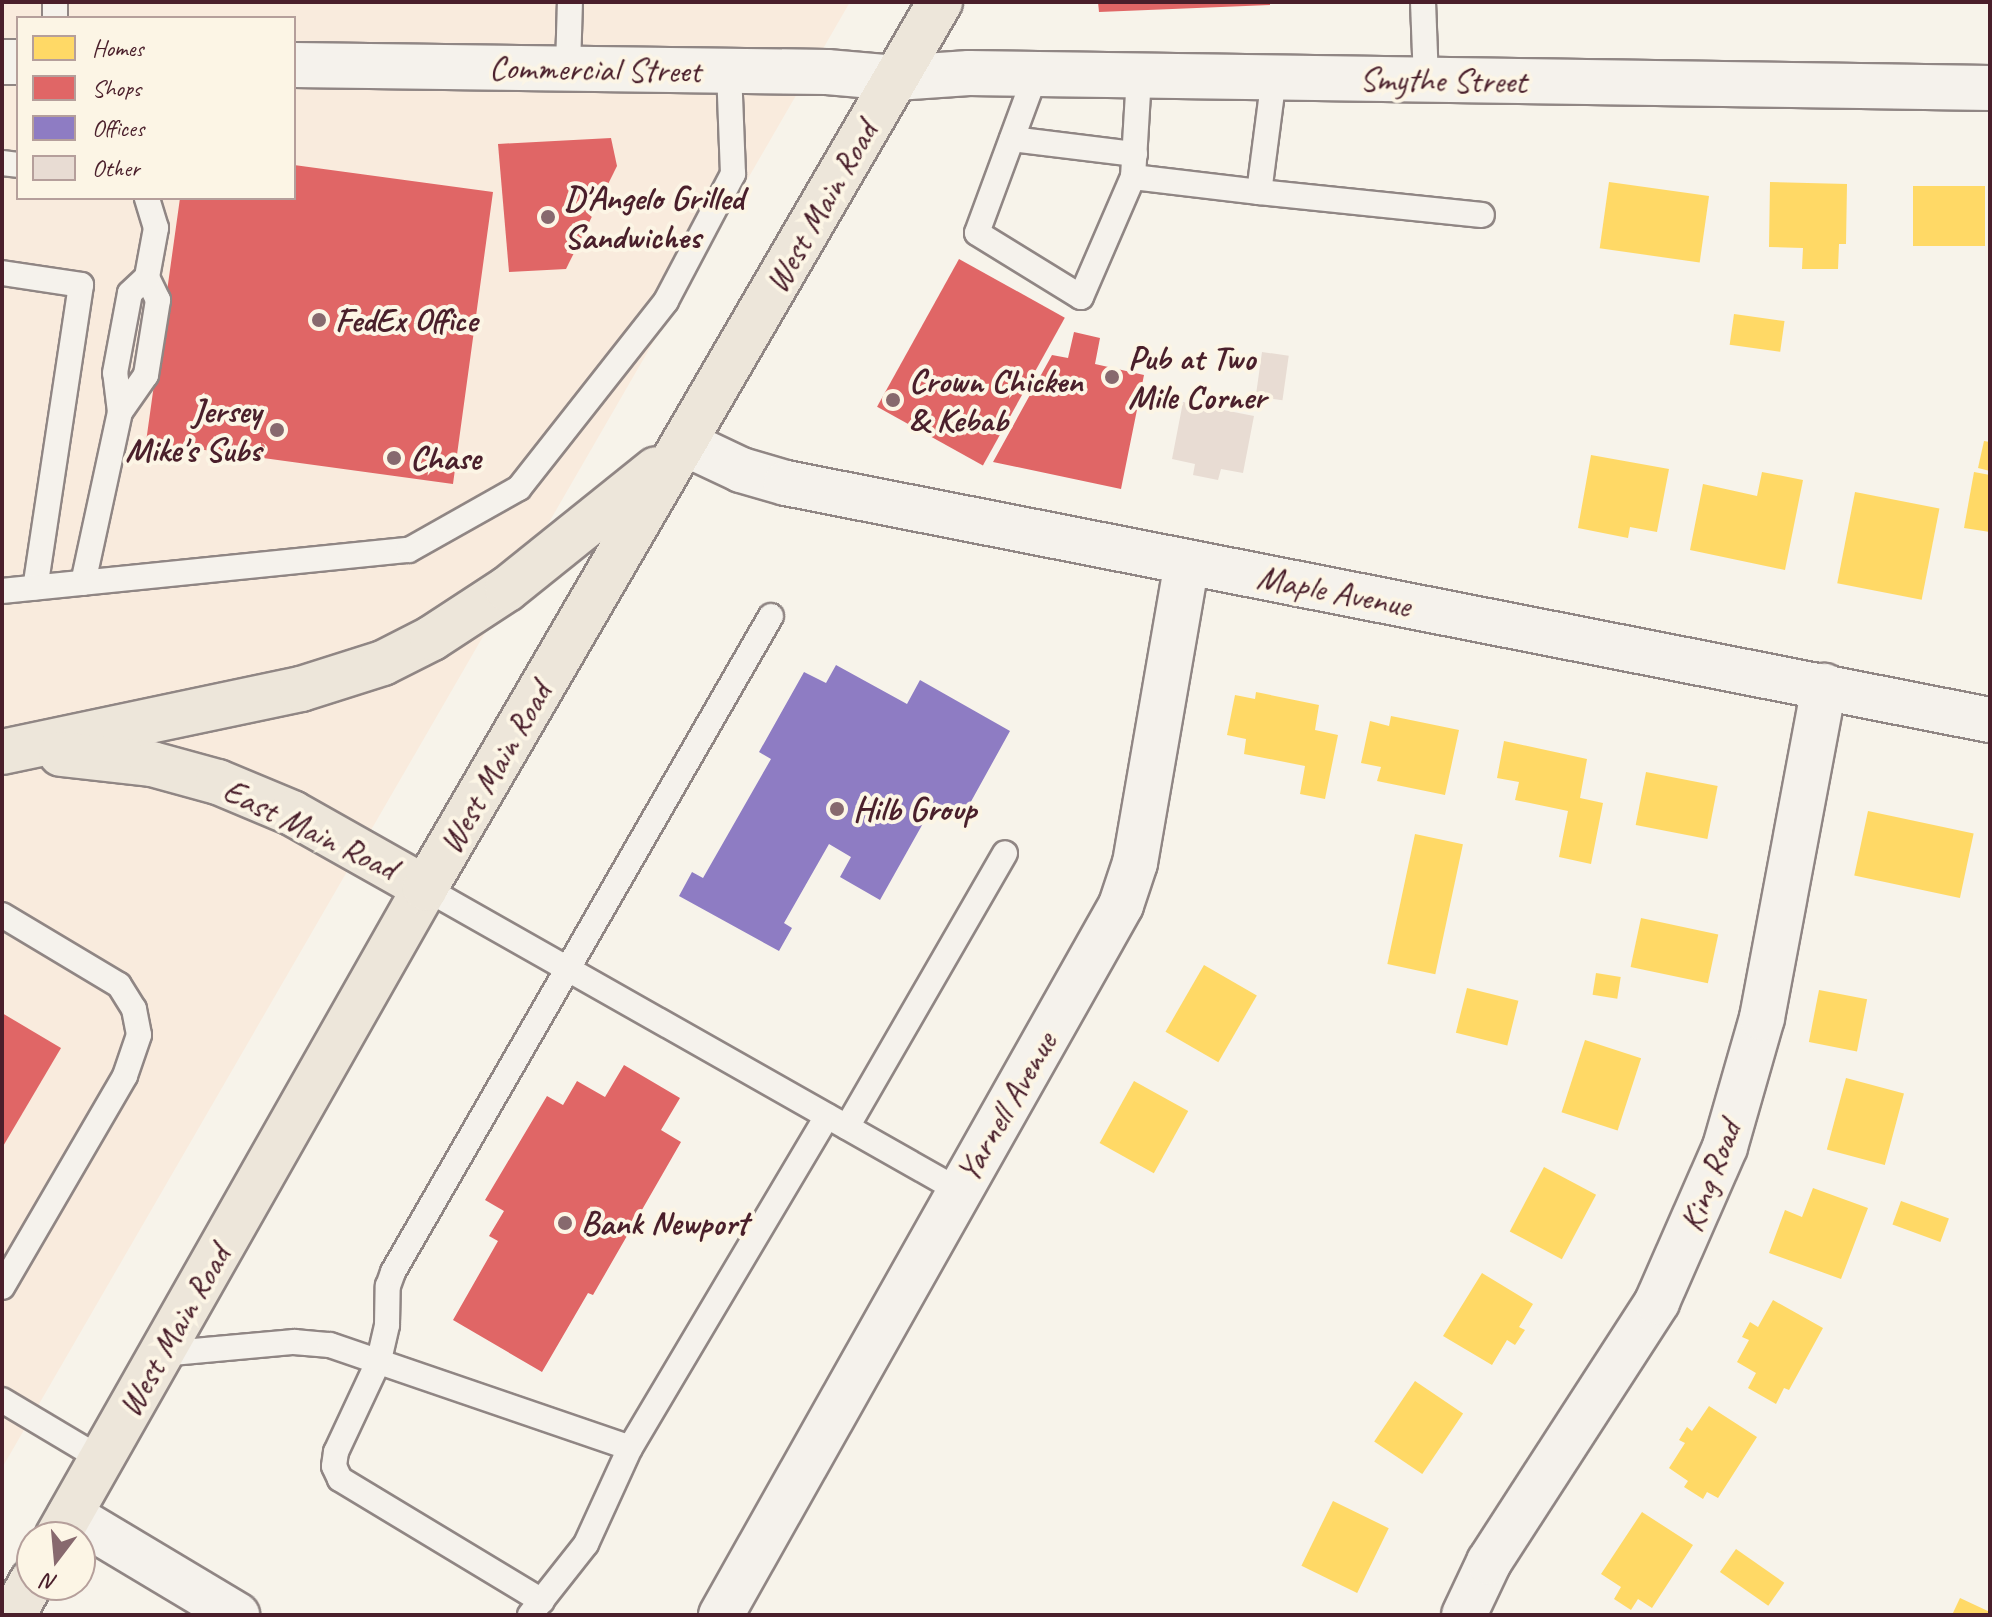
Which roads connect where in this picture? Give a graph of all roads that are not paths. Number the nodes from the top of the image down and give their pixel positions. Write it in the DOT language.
graph roads {
  1 [pos="570,2"];
  2 [pos="940,2"];
  3 [pos="1423,2"];
  4 [pos="296,65"];
  5 [pos="568,68"];
  6 [pos="729,71"];
  7 [pos="1035,76"];
  8 [pos="1139,76"];
  9 [pos="1274,77"];
  10 [pos="896,78"];
  11 [pos="1426,79"];
  12 [pos="1990,88"];
  13 [pos="1012,139"];
  14 [pos="1134,165"];
  15 [pos="1259,192"];
  16 [pos="148,200"];
  17 [pos="1482,215"];
  18 [pos="2,273"];
  19 [pos="684,443"];
  20 [pos="1187,562"];
  21 [pos="83,583"];
  22 [pos="35,588"];
  23 [pos="2,591"];
  24 [pos="771,616"];
  25 [pos="1824,686"];
  26 [pos="1990,720"];
  27 [pos="2,754"];
  28 [pos="1005,853"];
  29 [pos="425,888"];
  30 [pos="2,915"];
  31 [pos="568,969"];
  32 [pos="837,1122"];
  33 [pos="958,1190"];
  34 [pos="2,1287"];
  35 [pos="161,1354"];
  36 [pos="379,1360"];
  37 [pos="2,1400"];
  38 [pos="630,1448"];
  39 [pos="101,1459"];
  40 [pos="67,1521"];
  41 [pos="96,1542"];
  42 [pos="536,1608"];
  43 [pos="237,1615"];
  44 [pos="721,1615"];
  45 [pos="1464,1615"];
  1 -- 5 [label="lane"];
  2 -- 10 [label="main road, West Main Road"];
  3 -- 11 [label="lane"];
  4 -- 5 [label="street, Commercial Street"];
  5 -- 6 [label="street, Commercial Street"];
  6 -- 10 [label="street, Commercial Street"];
  6 -- 21 [label="lane"];
  7 -- 8 [label="street, Smythe Street"];
  7 -- 10 [label="street, Smythe Street"];
  7 -- 13 [label="lane"];
  8 -- 9 [label="street, Smythe Street"];
  8 -- 14 [label="lane"];
  9 -- 11 [label="street, Smythe Street"];
  9 -- 15 [label="lane"];
  10 -- 19 [label="main road, West Main Road"];
  11 -- 12 [label="street, Smythe Street"];
  13 -- 14 [label="lane"];
  13 -- 14 [label="lane"];
  14 -- 15 [label="lane"];
  15 -- 17 [label="lane"];
  16 -- 21 [label="lane"];
  18 -- 22 [label="lane"];
  19 -- 20 [label="street, Maple Avenue"];
  19 -- 27 [label="main road"];
  19 -- 29 [label="main road, West Main Road"];
  20 -- 25 [label="street, Maple Avenue"];
  20 -- 33 [label="street, Yarnell Avenue"];
  21 -- 22 [label="lane"];
  22 -- 23 [label="lane"];
  24 -- 31 [label="lane"];
  25 -- 26 [label="street, Maple Avenue"];
  25 -- 45 [label="street, King Road"];
  27 -- 29 [label="main road, East Main Road"];
  28 -- 32 [label="lane"];
  29 -- 31 [label="lane"];
  29 -- 35 [label="main road, West Main Road"];
  30 -- 34 [label="lane"];
  31 -- 32 [label="lane"];
  31 -- 36 [label="lane"];
  32 -- 33 [label="lane"];
  32 -- 38 [label="lane"];
  33 -- 44 [label="street, Yarnell Avenue"];
  35 -- 36 [label="lane"];
  35 -- 39 [label="main road, West Main Road"];
  36 -- 38 [label="lane"];
  36 -- 42 [label="lane"];
  37 -- 39 [label="lane"];
  38 -- 42 [label="lane"];
  39 -- 40 [label="main road, West Main Road"];
  41 -- 43 [label="street"];
}
